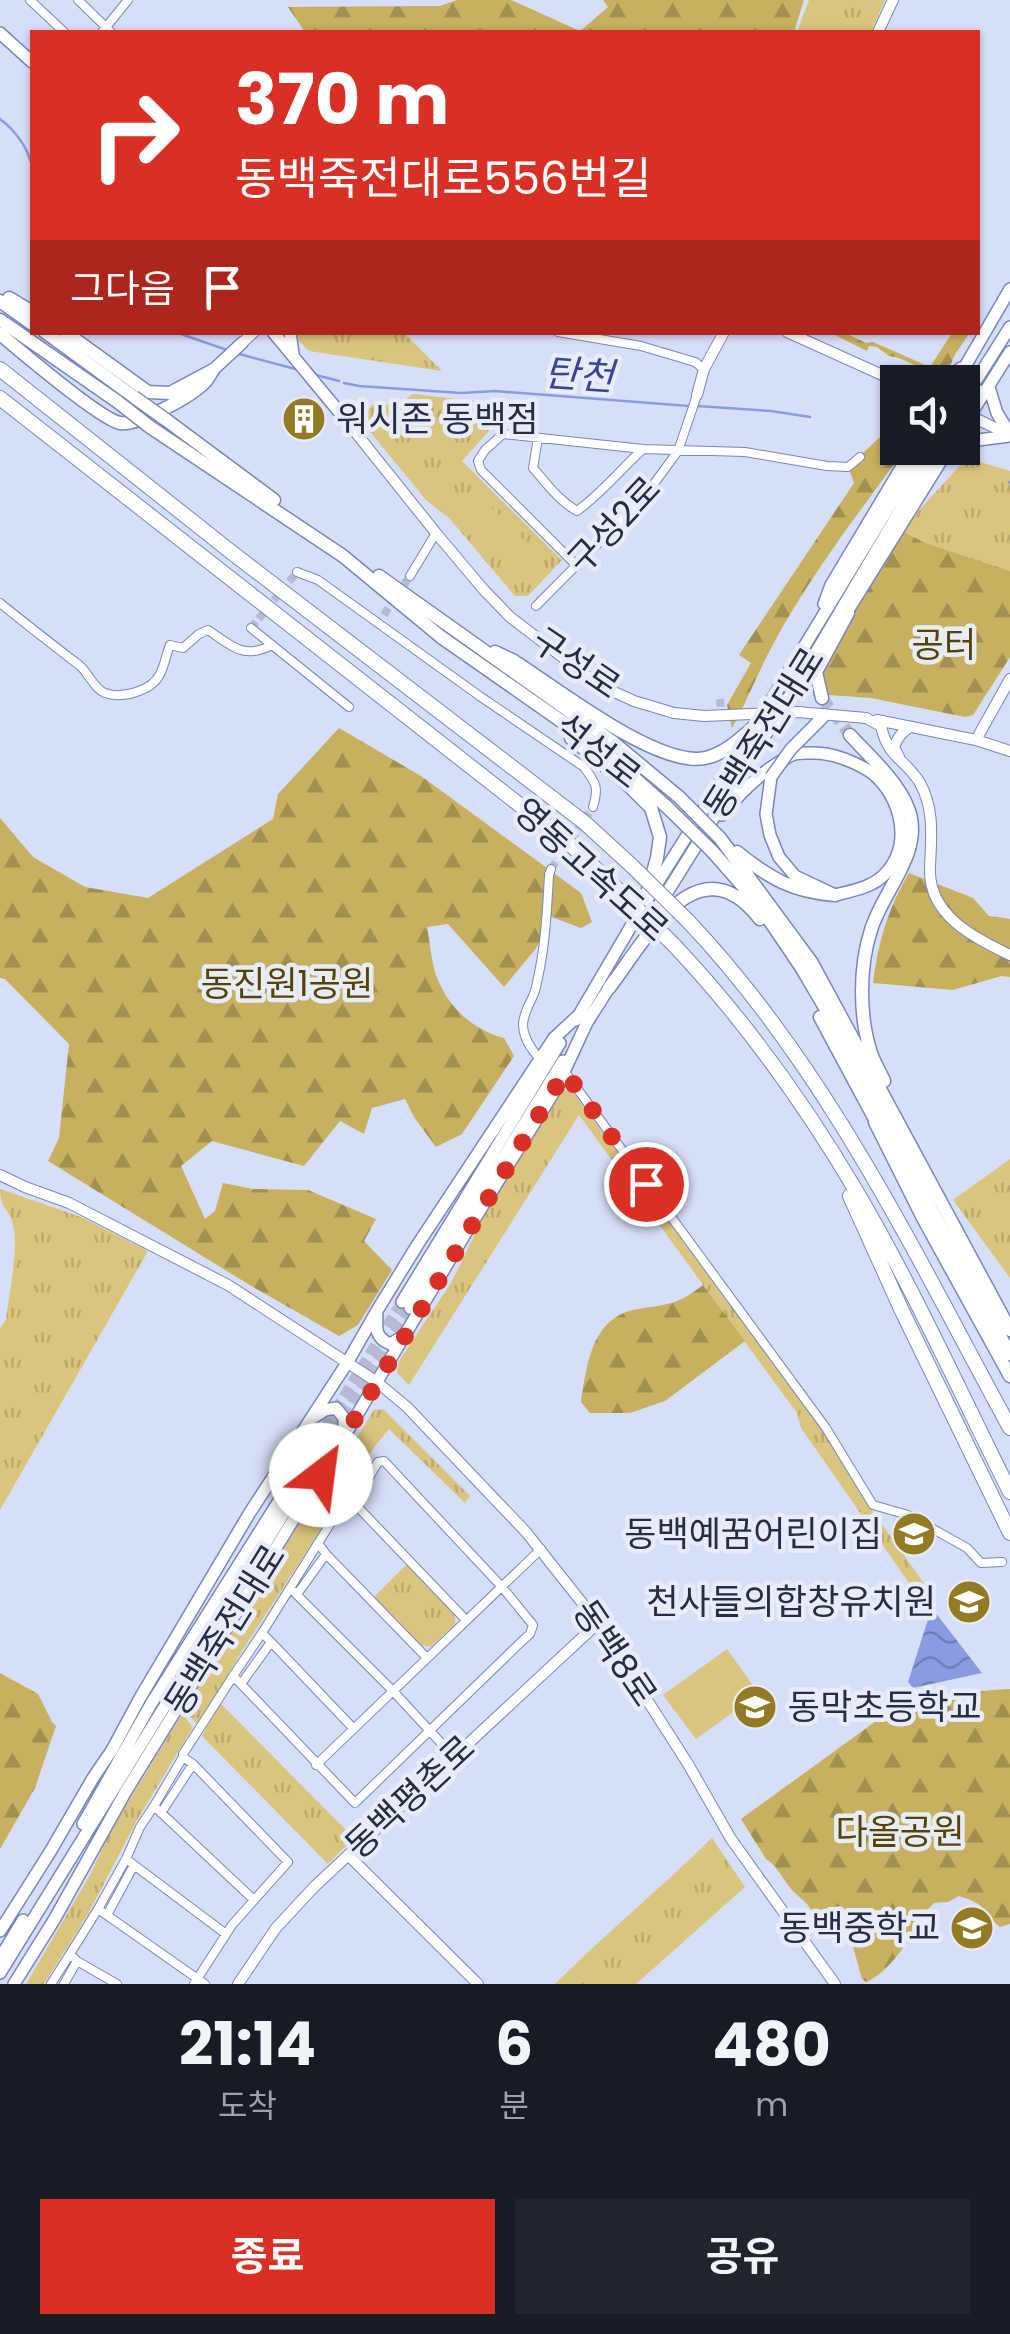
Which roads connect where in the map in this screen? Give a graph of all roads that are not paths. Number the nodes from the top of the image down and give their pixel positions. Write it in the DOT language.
graph roads {
  1 [pos="30,0"];
  2 [pos="78,0"];
  3 [pos="128,0"];
  4 [pos="893,0"];
  5 [pos="62,30"];
  6 [pos="105,30"];
  7 [pos="107,30"];
  8 [pos="879,30"];
  9 [pos="0,33"];
  10 [pos="30,60"];
  11 [pos="1010,290"];
  12 [pos="0,293"];
  13 [pos="0,301"];
  14 [pos="1010,305"];
  15 [pos="30,311"];
  16 [pos="0,320"];
  17 [pos="30,323"];
  18 [pos="1010,327"];
  19 [pos="0,334"];
  20 [pos="48,335"];
  21 [pos="69,335"];
  22 [pos="251,335"];
  23 [pos="276,335"];
  24 [pos="291,335"];
  25 [pos="576,335"];
  26 [pos="722,335"];
  27 [pos="793,335"];
  28 [pos="242,343"];
  29 [pos="1010,352"];
  30 [pos="295,357"];
  31 [pos="968,362"];
  32 [pos="964,365"];
  33 [pos="968,365"];
  34 [pos="979,365"];
  35 [pos="0,369"];
  36 [pos="704,369"];
  37 [pos="980,369"];
  38 [pos="213,370"];
  39 [pos="880,374"];
  40 [pos="980,375"];
  41 [pos="980,394"];
  42 [pos="697,395"];
  43 [pos="0,398"];
  44 [pos="340,412"];
  45 [pos="980,421"];
  46 [pos="1010,435"];
  47 [pos="538,438"];
  48 [pos="980,439"];
  49 [pos="643,448"];
  50 [pos="678,451"];
  51 [pos="860,457"];
  52 [pos="903,465"];
  53 [pos="916,465"];
  54 [pos="936,465"];
  55 [pos="937,465"];
  56 [pos="436,533"];
  57 [pos="343,556"];
  58 [pos="576,566"];
  59 [pos="297,572"];
  60 [pos="410,576"];
  61 [pos="0,603"];
  62 [pos="536,606"];
  63 [pos="848,613"];
  64 [pos="251,628"];
  65 [pos="811,636"];
  66 [pos="465,638"];
  67 [pos="272,644"];
  68 [pos="814,654"];
  69 [pos="1010,679"];
  70 [pos="822,698"];
  71 [pos="349,707"];
  72 [pos="825,714"];
  73 [pos="866,718"];
  74 [pos="757,724"];
  75 [pos="911,727"];
  76 [pos="850,736"];
  77 [pos="976,740"];
  78 [pos="1010,750"];
  79 [pos="902,762"];
  80 [pos="593,807"];
  81 [pos="720,838"];
  82 [pos="690,852"];
  83 [pos="552,868"];
  84 [pos="835,896"];
  85 [pos="644,904"];
  86 [pos="1010,954"];
  87 [pos="609,988"];
  88 [pos="584,1016"];
  89 [pos="540,1059"];
  90 [pos="565,1072"];
  91 [pos="872,1115"];
  92 [pos="820,1132"];
  93 [pos="907,1139"];
  94 [pos="0,1178"];
  95 [pos="933,1213"];
  96 [pos="406,1304"];
  97 [pos="378,1309"];
  98 [pos="409,1330"];
  99 [pos="1010,1330"];
  100 [pos="1010,1354"];
  101 [pos="348,1364"];
  102 [pos="1010,1376"];
  103 [pos="378,1382"];
  104 [pos="310,1420"];
  105 [pos="1010,1428"];
  106 [pos="344,1436"];
  107 [pos="1010,1492"];
  108 [pos="354,1504"];
  109 [pos="1010,1533"];
  110 [pos="318,1543"];
  111 [pos="540,1549"];
  112 [pos="326,1554"];
  113 [pos="1002,1562"];
  114 [pos="502,1586"];
  115 [pos="294,1590"];
  116 [pos="466,1620"];
  117 [pos="598,1624"];
  118 [pos="262,1633"];
  119 [pos="271,1642"];
  120 [pos="427,1658"];
  121 [pos="230,1680"];
  122 [pos="241,1684"];
  123 [pos="393,1690"];
  124 [pos="151,1704"];
  125 [pos="353,1728"];
  126 [pos="429,1729"];
  127 [pos="112,1750"];
  128 [pos="183,1757"];
  129 [pos="454,1757"];
  130 [pos="194,1764"];
  131 [pos="316,1765"];
  132 [pos="154,1806"];
  133 [pos="162,1813"];
  134 [pos="348,1854"];
  135 [pos="130,1862"];
  136 [pos="253,1900"];
  137 [pos="98,1909"];
  138 [pos="107,1915"];
  139 [pos="0,1931"];
  140 [pos="226,1934"];
  141 [pos="74,1957"];
  142 [pos="0,1958"];
  143 [pos="0,1973"];
  144 [pos="198,1983"];
  145 [pos="14,1984"];
  146 [pos="51,1984"];
  147 [pos="64,1984"];
  148 [pos="117,1984"];
  149 [pos="238,1984"];
  150 [pos="478,1984"];
  151 [pos="835,1984"];
  1 -- 5 [label="street"];
  2 -- 6 [label="street"];
  3 -- 7 [label="street"];
  4 -- 8 [label="street"];
  9 -- 10 [label="main road"];
  11 -- 31 [label="main road"];
  12 -- 15 [label="highway"];
  13 -- 17 [label="highway"];
  14 -- 34 [label="main road"];
  16 -- 57 [label="highway, 석성로, bridge"];
  18 -- 37 [label="main road"];
  19 -- 38 [label="highway"];
  20 -- 66 [label="highway, 석성로, bridge"];
  21 -- 38 [label="highway"];
  22 -- 28 [label="street"];
  23 -- 30 [label="main road, 구성로"];
  24 -- 30 [label="main road"];
  25 -- 36 [label="street"];
  26 -- 36 [label="street"];
  27 -- 39 [label="street"];
  28 -- 38 [label="main road"];
  29 -- 40 [label="main road"];
  30 -- 44 [label="main road, 구성로"];
  31 -- 32 [label="main road"];
  31 -- 33 [label="main road"];
  35 -- 105 [label="highway, 영동고속도로, bridge"];
  36 -- 42 [label="street"];
  41 -- 46 [label="main road"];
  42 -- 50 [label="street, 구성2로"];
  43 -- 92 [label="highway, 영동고속도로, bridge"];
  44 -- 56 [label="street, 구성로"];
  45 -- 46 [label="street"];
  46 -- 48 [label="main road"];
  47 -- 49 [label="street"];
  47 -- 49 [label="street"];
  47 -- 58 [label="street"];
  49 -- 50 [label="street"];
  50 -- 51 [label="street"];
  50 -- 58 [label="street, 구성2로"];
  52 -- 65 [label="main road"];
  53 -- 65 [label="main road, 동백죽전대로"];
  54 -- 68 [label="main road, 동백죽전대로"];
  55 -- 63 [label="main road"];
  56 -- 60 [label="street"];
  56 -- 72 [label="street, 구성로, bridge"];
  57 -- 85 [label="highway"];
  57 -- 95 [label="highway, 석성로, bridge"];
  58 -- 62 [label="street, 구성2로"];
  59 -- 80 [label="street"];
  61 -- 67 [label="street"];
  63 -- 68 [label="main road"];
  63 -- 70 [label="highway"];
  64 -- 67 [label="street"];
  65 -- 74 [label="main road, 동백죽전대로"];
  66 -- 74 [label="highway"];
  66 -- 81 [label="highway, 석성로, bridge"];
  67 -- 71 [label="street"];
  68 -- 82 [label="main road, 동백죽전대로"];
  69 -- 77 [label="street"];
  72 -- 73 [label="street, 구성로, bridge"];
  72 -- 84 [label="main road, bridge"];
  73 -- 75 [label="street, 구성로"];
  73 -- 79 [label="street"];
  74 -- 85 [label="main road, 동백죽전대로"];
  75 -- 77 [label="street, 구성로"];
  75 -- 79 [label="street"];
  76 -- 93 [label="highway"];
  77 -- 78 [label="street, 구성로"];
  79 -- 86 [label="street"];
  81 -- 84 [label="highway"];
  81 -- 93 [label="highway, 석성로"];
  82 -- 84 [label="main road"];
  82 -- 87 [label="main road, 동백죽전대로"];
  83 -- 89 [label="street"];
  85 -- 88 [label="main road, 동백죽전대로"];
  87 -- 88 [label="main road, 동백죽전대로"];
  87 -- 91 [label="highway"];
  88 -- 89 [label="main road, 동백죽전대로"];
  88 -- 90 [label="main road, 동백죽전대로"];
  88 -- 96 [label="main road, 동백죽전대로"];
  89 -- 97 [label="main road, 동백죽전대로"];
  90 -- 98 [label="main road, 동백죽전대로"];
  90 -- 113 [label="street"];
  91 -- 95 [label="highway"];
  91 -- 102 [label="highway"];
  92 -- 107 [label="highway, 영동고속도로"];
  92 -- 109 [label="highway"];
  93 -- 99 [label="highway, 석성로"];
  94 -- 101 [label="street, 동백8로"];
  95 -- 100 [label="highway, 석성로"];
  97 -- 98 [label="main road"];
  97 -- 101 [label="main road, 동백죽전대로"];
  98 -- 103 [label="main road, 동백죽전대로"];
  101 -- 103 [label="street, 동백8로"];
  101 -- 104 [label="main road, 동백죽전대로"];
  103 -- 106 [label="main road, 동백죽전대로"];
  103 -- 111 [label="street, 동백8로"];
  104 -- 106 [label="main road"];
  104 -- 127 [label="main road, 동백죽전대로"];
  106 -- 145 [label="main road, 동백죽전대로"];
  108 -- 110 [label="street"];
  108 -- 114 [label="street"];
  108 -- 116 [label="street"];
  110 -- 112 [label="street"];
  110 -- 115 [label="street"];
  111 -- 114 [label="street"];
  111 -- 117 [label="street, 동백8로"];
  112 -- 115 [label="street"];
  112 -- 120 [label="street"];
  114 -- 116 [label="street"];
  114 -- 126 [label="street"];
  115 -- 118 [label="street"];
  115 -- 123 [label="street"];
  116 -- 120 [label="street"];
  117 -- 129 [label="street, 동백평촌로"];
  117 -- 151 [label="street, 동백8로"];
  118 -- 119 [label="street"];
  118 -- 121 [label="street"];
  119 -- 122 [label="street"];
  119 -- 125 [label="street"];
  120 -- 123 [label="street"];
  121 -- 122 [label="street"];
  121 -- 128 [label="street"];
  122 -- 131 [label="street"];
  123 -- 125 [label="street"];
  123 -- 126 [label="street"];
  124 -- 127 [label="main road"];
  124 -- 142 [label="main road, 동백죽전대로"];
  124 -- 143 [label="main road, 동백죽전대로"];
  125 -- 131 [label="street"];
  126 -- 129 [label="street"];
  126 -- 131 [label="street"];
  127 -- 139 [label="main road, 동백죽전대로"];
  128 -- 130 [label="street"];
  128 -- 132 [label="street"];
  129 -- 134 [label="street, 동백평촌로"];
  130 -- 133 [label="street"];
  130 -- 136 [label="street"];
  132 -- 133 [label="street"];
  132 -- 135 [label="street"];
  133 -- 136 [label="street"];
  134 -- 149 [label="street, 동백평촌로"];
  134 -- 150 [label="street"];
  135 -- 137 [label="street"];
  135 -- 138 [label="street"];
  135 -- 140 [label="street"];
  136 -- 140 [label="street"];
  137 -- 138 [label="street"];
  137 -- 141 [label="street"];
  138 -- 144 [label="street"];
  140 -- 144 [label="street"];
  141 -- 146 [label="street"];
  141 -- 147 [label="street"];
  141 -- 148 [label="street"];
}
